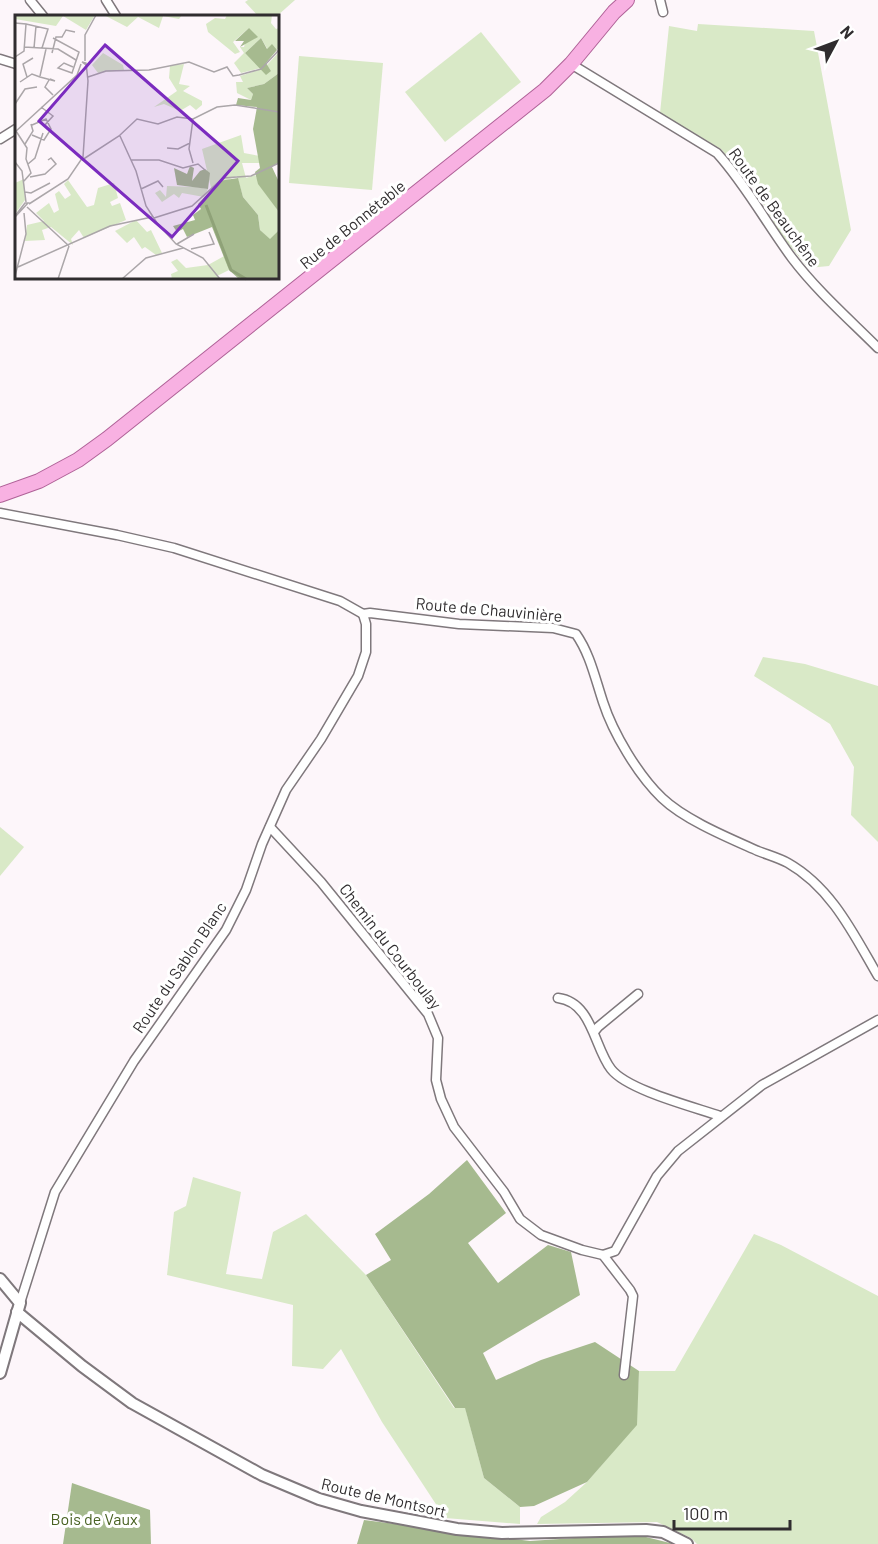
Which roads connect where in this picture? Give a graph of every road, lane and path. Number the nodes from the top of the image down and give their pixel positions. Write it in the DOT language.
graph roads {
  1 [pos="30,0"];
  2 [pos="106,0"];
  3 [pos="627,0"];
  4 [pos="660,0"];
  5 [pos="616,6"];
  6 [pos="663,12"];
  7 [pos="42,15"];
  8 [pos="115,15"];
  9 [pos="0,59"];
  10 [pos="15,64"];
  11 [pos="572,64"];
  12 [pos="15,130"];
  13 [pos="0,139"];
  14 [pos="878,348"];
  15 [pos="0,495"];
  16 [pos="0,513"];
  17 [pos="363,614"];
  18 [pos="270,827"];
  19 [pos="878,976"];
  20 [pos="638,994"];
  21 [pos="558,998"];
  22 [pos="878,1020"];
  23 [pos="594,1032"];
  24 [pos="720,1116"];
  25 [pos="603,1255"];
  26 [pos="0,1280"];
  27 [pos="18,1307"];
  28 [pos="0,1372"];
  29 [pos="624,1375"];
  30 [pos="687,1544"];
  1 -- 7 [label="street"];
  2 -- 8 [label="street"];
  3 -- 5 [label="main road, Rue de Bonnétable"];
  4 -- 6 [label="street"];
  5 -- 11 [label="main road, Rue de Bonnétable"];
  9 -- 10 [label="street"];
  11 -- 14 [label="street, Route de Beauchêne"];
  11 -- 15 [label="main road, Rue de Bonnétable"];
  12 -- 13 [label="street"];
  16 -- 17 [label="street, Route de Chauvinière"];
  17 -- 18 [label="street, Route du Sablon Blanc"];
  17 -- 19 [label="street, Route de Chauvinière"];
  18 -- 25 [label="street, Chemin du Courboulay"];
  18 -- 27 [label="street, Route du Sablon Blanc"];
  20 -- 23 [label="street"];
  21 -- 23 [label="street"];
  22 -- 24 [label="street"];
  23 -- 24 [label="street"];
  24 -- 25 [label="street"];
  25 -- 29 [label="street"];
  26 -- 27 [label="street, Route de Montsort"];
  27 -- 28 [label="street"];
  27 -- 30 [label="street, Route de Montsort"];
}
